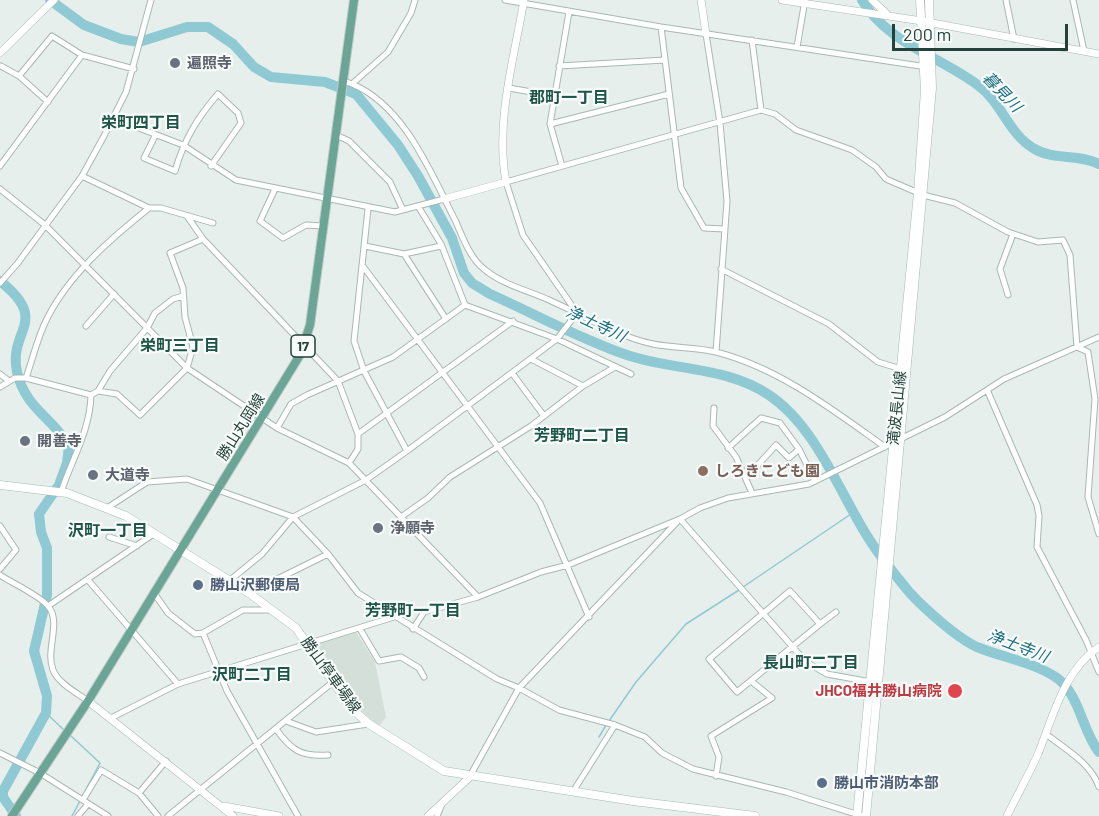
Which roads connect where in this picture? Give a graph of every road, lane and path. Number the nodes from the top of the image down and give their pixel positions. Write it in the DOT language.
graph roads {
  1 [pos="54,0"];
  2 [pos="151,0"];
  3 [pos="354,0"];
  4 [pos="415,0"];
  5 [pos="505,0"];
  6 [pos="701,0"];
  7 [pos="783,0"];
  8 [pos="872,0"];
  9 [pos="920,0"];
  10 [pos="930,0"];
  11 [pos="1006,0"];
  12 [pos="1073,0"];
  13 [pos="524,2"];
  14 [pos="805,2"];
  15 [pos="569,12"];
  16 [pos="891,18"];
  17 [pos="922,21"];
  18 [pos="932,24"];
  19 [pos="660,27"];
  20 [pos="706,34"];
  21 [pos="1014,39"];
  22 [pos="752,40"];
  23 [pos="797,47"];
  24 [pos="1084,51"];
  25 [pos="0,52"];
  26 [pos="1099,54"];
  27 [pos="82,55"];
  28 [pos="665,60"];
  29 [pos="1,66"];
  30 [pos="134,66"];
  31 [pos="559,66"];
  32 [pos="927,66"];
  33 [pos="19,76"];
  34 [pos="348,82"];
  35 [pos="509,88"];
  36 [pos="669,94"];
  37 [pos="554,96"];
  38 [pos="48,102"];
  39 [pos="761,110"];
  40 [pos="113,118"];
  41 [pos="720,123"];
  42 [pos="550,124"];
  43 [pos="336,135"];
  44 [pos="674,135"];
  45 [pos="155,136"];
  46 [pos="183,145"];
  47 [pos="0,166"];
  48 [pos="212,166"];
  49 [pos="562,166"];
  50 [pos="82,176"];
  51 [pos="506,182"];
  52 [pos="0,189"];
  53 [pos="275,189"];
  54 [pos="920,194"];
  55 [pos="326,200"];
  56 [pos="444,200"];
  57 [pos="420,206"];
  58 [pos="149,208"];
  59 [pos="368,209"];
  60 [pos="403,210"];
  61 [pos="187,216"];
  62 [pos="213,223"];
  63 [pos="45,225"];
  64 [pos="323,226"];
  65 [pos="724,228"];
  66 [pos="1013,234"];
  67 [pos="203,239"];
  68 [pos="365,246"];
  69 [pos="441,246"];
  70 [pos="404,254"];
  71 [pos="86,265"];
  72 [pos="362,265"];
  73 [pos="721,269"];
  74 [pos="0,283"];
  75 [pos="114,294"];
  76 [pos="1008,295"];
  77 [pos="183,296"];
  78 [pos="465,305"];
  79 [pos="577,313"];
  80 [pos="446,319"];
  81 [pos="513,321"];
  82 [pos="86,326"];
  83 [pos="147,328"];
  84 [pos="559,337"];
  85 [pos="1099,337"];
  86 [pos="418,339"];
  87 [pos="304,343"];
  88 [pos="1077,347"];
  89 [pos="716,352"];
  90 [pos="531,359"];
  91 [pos="615,367"];
  92 [pos="187,368"];
  93 [pos="901,369"];
  94 [pos="364,371"];
  95 [pos="512,373"];
  96 [pos="443,374"];
  97 [pos="631,374"];
  98 [pos="0,375"];
  99 [pos="26,378"];
  100 [pos="9,381"];
  101 [pos="338,381"];
  102 [pos="583,386"];
  103 [pos="0,387"];
  104 [pos="98,391"];
  105 [pos="988,392"];
  106 [pos="91,395"];
  107 [pos="467,407"];
  108 [pos="714,408"];
  109 [pos="388,415"];
  110 [pos="544,416"];
  111 [pos="262,419"];
  112 [pos="277,428"];
  113 [pos="358,434"];
  114 [pos="897,441"];
  115 [pos="499,447"];
  116 [pos="885,447"];
  117 [pos="728,448"];
  118 [pos="799,449"];
  119 [pos="407,451"];
  120 [pos="350,463"];
  121 [pos="746,478"];
  122 [pos="366,480"];
  123 [pos="815,482"];
  124 [pos="0,485"];
  125 [pos="218,490"];
  126 [pos="62,492"];
  127 [pos="752,494"];
  128 [pos="107,508"];
  129 [pos="401,517"];
  130 [pos="293,518"];
  131 [pos="680,519"];
  132 [pos="0,526"];
  133 [pos="155,533"];
  134 [pos="1099,534"];
  135 [pos="109,537"];
  136 [pos="136,546"];
  137 [pos="180,549"];
  138 [pos="328,554"];
  139 [pos="568,565"];
  140 [pos="0,569"];
  141 [pos="0,575"];
  142 [pos="88,580"];
  143 [pos="229,581"];
  144 [pos="883,587"];
  145 [pos="154,593"];
  146 [pos="249,593"];
  147 [pos="478,597"];
  148 [pos="48,606"];
  149 [pos="271,610"];
  150 [pos="763,612"];
  151 [pos="836,612"];
  152 [pos="393,617"];
  153 [pos="589,617"];
  154 [pos="820,624"];
  155 [pos="413,628"];
  156 [pos="360,629"];
  157 [pos="130,631"];
  158 [pos="203,633"];
  159 [pos="309,644"];
  160 [pos="794,647"];
  161 [pos="1099,647"];
  162 [pos="1091,652"];
  163 [pos="219,670"];
  164 [pos="1099,672"];
  165 [pos="424,677"];
  166 [pos="751,681"];
  167 [pos="333,682"];
  168 [pos="875,682"];
  169 [pos="178,684"];
  170 [pos="519,688"];
  171 [pos="88,701"];
  172 [pos="111,718"];
  173 [pos="286,721"];
  174 [pos="369,724"];
  175 [pos="615,725"];
  176 [pos="276,729"];
  177 [pos="1046,734"];
  178 [pos="257,745"];
  179 [pos="0,753"];
  180 [pos="328,755"];
  181 [pos="166,761"];
  182 [pos="40,773"];
  183 [pos="716,776"];
  184 [pos="470,777"];
  185 [pos="1099,787"];
  186 [pos="201,789"];
  187 [pos="574,790"];
  188 [pos="139,793"];
  189 [pos="85,802"];
  190 [pos="442,804"];
  191 [pos="222,805"];
  192 [pos="12,816"];
  193 [pos="78,816"];
  194 [pos="108,816"];
  195 [pos="158,816"];
  196 [pos="168,816"];
  197 [pos="233,816"];
  198 [pos="279,816"];
  199 [pos="298,816"];
  200 [pos="428,816"];
  201 [pos="436,816"];
  202 [pos="755,816"];
  203 [pos="860,816"];
  204 [pos="1007,816"];
  1 -- 25 [label="street"];
  2 -- 30 [label="street"];
  3 -- 34 [label="main road, 勝山丸岡線 / 17"];
  4 -- 34 [label="street"];
  5 -- 13 [label="street"];
  6 -- 20 [label="street"];
  7 -- 14 [label="street"];
  8 -- 16 [label="street"];
  9 -- 17 [label="main road, 滝波長山線"];
  10 -- 18 [label="main road, 滝波長山線"];
  11 -- 21 [label="street"];
  12 -- 24 [label="street"];
  13 -- 15 [label="street"];
  13 -- 35 [label="street"];
  14 -- 16 [label="street"];
  14 -- 23 [label="street"];
  15 -- 19 [label="street"];
  15 -- 31 [label="street"];
  16 -- 17 [label="street"];
  17 -- 18 [label="street"];
  17 -- 32 [label="main road, 滝波長山線"];
  18 -- 21 [label="street"];
  18 -- 32 [label="main road, 滝波長山線"];
  19 -- 20 [label="street"];
  19 -- 28 [label="street"];
  20 -- 22 [label="street"];
  20 -- 41 [label="street"];
  21 -- 24 [label="street"];
  22 -- 23 [label="street"];
  22 -- 39 [label="street"];
  23 -- 32 [label="street"];
  24 -- 26 [label="street"];
  27 -- 30 [label="street"];
  27 -- 33 [label="street"];
  27 -- 38 [label="street"];
  28 -- 31 [label="street"];
  28 -- 36 [label="street"];
  29 -- 33 [label="street"];
  30 -- 40 [label="street"];
  31 -- 37 [label="street"];
  32 -- 54 [label="main road, 滝波長山線"];
  33 -- 38 [label="street"];
  34 -- 43 [label="main road, 勝山丸岡線 / 17"];
  34 -- 56 [label="street"];
  35 -- 37 [label="street"];
  35 -- 51 [label="street"];
  36 -- 42 [label="street"];
  36 -- 44 [label="street"];
  37 -- 42 [label="street"];
  38 -- 47 [label="street"];
  39 -- 41 [label="street"];
  39 -- 54 [label="street"];
  40 -- 45 [label="street"];
  40 -- 50 [label="street"];
  41 -- 44 [label="street"];
  41 -- 65 [label="street"];
  42 -- 49 [label="street"];
  43 -- 55 [label="main road, 勝山丸岡線 / 17"];
  43 -- 60 [label="street"];
  44 -- 49 [label="street"];
  44 -- 65 [label="street"];
  45 -- 46 [label="street"];
  45 -- 46 [label="street"];
  46 -- 48 [label="street"];
  46 -- 48 [label="street"];
  48 -- 53 [label="street"];
  49 -- 51 [label="street"];
  50 -- 58 [label="street"];
  50 -- 63 [label="street"];
  51 -- 56 [label="street"];
  51 -- 79 [label="street"];
  52 -- 63 [label="street"];
  53 -- 55 [label="street"];
  53 -- 64 [label="street"];
  54 -- 66 [label="street"];
  54 -- 93 [label="main road, 滝波長山線"];
  54 -- 114 [label="main road, 滝波長山線"];
  55 -- 59 [label="street"];
  55 -- 64 [label="main road, 勝山丸岡線 / 17"];
  56 -- 57 [label="street"];
  56 -- 79 [label="street"];
  57 -- 60 [label="street"];
  57 -- 69 [label="street"];
  58 -- 61 [label="street"];
  58 -- 71 [label="street"];
  59 -- 60 [label="street"];
  59 -- 68 [label="street"];
  61 -- 62 [label="street"];
  61 -- 67 [label="street"];
  63 -- 71 [label="street"];
  63 -- 74 [label="street"];
  64 -- 87 [label="main road, 勝山丸岡線 / 17"];
  65 -- 73 [label="street"];
  66 -- 76 [label="street"];
  66 -- 88 [label="street"];
  67 -- 77 [label="street"];
  67 -- 87 [label="street"];
  68 -- 70 [label="street"];
  68 -- 72 [label="street"];
  69 -- 70 [label="street"];
  69 -- 78 [label="street"];
  70 -- 80 [label="street"];
  71 -- 75 [label="street"];
  71 -- 99 [label="street"];
  72 -- 86 [label="street"];
  72 -- 94 [label="street"];
  73 -- 89 [label="street"];
  73 -- 93 [label="street"];
  75 -- 82 [label="street"];
  75 -- 83 [label="street"];
  77 -- 83 [label="street"];
  77 -- 92 [label="street"];
  78 -- 80 [label="street"];
  78 -- 81 [label="street"];
  79 -- 84 [label="street"];
  79 -- 89 [label="street"];
  80 -- 86 [label="street"];
  81 -- 84 [label="street"];
  81 -- 96 [label="street"];
  83 -- 92 [label="street"];
  83 -- 104 [label="street"];
  84 -- 90 [label="street"];
  84 -- 91 [label="street"];
  85 -- 88 [label="street"];
  86 -- 94 [label="street"];
  86 -- 96 [label="street"];
  87 -- 101 [label="street"];
  87 -- 111 [label="main road, 勝山丸岡線 / 17"];
  88 -- 105 [label="street"];
  88 -- 134 [label="street"];
  89 -- 116 [label="street"];
  90 -- 95 [label="street"];
  90 -- 102 [label="street"];
  91 -- 97 [label="street"];
  91 -- 102 [label="street"];
  92 -- 104 [label="street"];
  92 -- 111 [label="street"];
  93 -- 114 [label="main road, 滝波長山線"];
  94 -- 101 [label="street"];
  94 -- 109 [label="street"];
  95 -- 107 [label="street"];
  95 -- 110 [label="street"];
  96 -- 107 [label="street"];
  96 -- 109 [label="street"];
  98 -- 100 [label="street"];
  99 -- 100 [label="street"];
  99 -- 106 [label="street"];
  100 -- 103 [label="street"];
  101 -- 112 [label="street"];
  101 -- 113 [label="street"];
  102 -- 110 [label="street"];
  104 -- 106 [label="street"];
  105 -- 114 [label="street"];
  105 -- 162 [label="street"];
  106 -- 126 [label="street"];
  107 -- 115 [label="street"];
  107 -- 119 [label="street"];
  108 -- 117 [label="street"];
  109 -- 113 [label="street"];
  109 -- 119 [label="street"];
  110 -- 115 [label="street"];
  111 -- 112 [label="street"];
  111 -- 125 [label="main road, 勝山丸岡線 / 17"];
  112 -- 120 [label="street"];
  113 -- 120 [label="street"];
  114 -- 116 [label="street"];
  114 -- 144 [label="main road, 滝波長山線"];
  114 -- 144 [label="main road, 滝波長山線"];
  115 -- 129 [label="street"];
  115 -- 139 [label="street"];
  116 -- 123 [label="street"];
  117 -- 118 [label="street"];
  117 -- 121 [label="street"];
  118 -- 121 [label="street"];
  118 -- 123 [label="street"];
  119 -- 122 [label="street"];
  120 -- 122 [label="street"];
  121 -- 127 [label="street"];
  122 -- 129 [label="street"];
  122 -- 130 [label="street"];
  123 -- 127 [label="street"];
  124 -- 126 [label="main road, 勝山停車場線"];
  125 -- 128 [label="street"];
  125 -- 130 [label="street"];
  125 -- 137 [label="main road, 勝山丸岡線 / 17"];
  126 -- 128 [label="main road, 勝山停車場線"];
  127 -- 131 [label="street"];
  128 -- 133 [label="main road, 勝山停車場線"];
  129 -- 147 [label="street"];
  130 -- 138 [label="street"];
  130 -- 143 [label="street"];
  131 -- 139 [label="street"];
  131 -- 150 [label="street"];
  131 -- 153 [label="street"];
  132 -- 140 [label="street"];
  133 -- 136 [label="street"];
  133 -- 137 [label="main road, 勝山停車場線"];
  135 -- 136 [label="street"];
  136 -- 142 [label="street"];
  137 -- 143 [label="main road, 勝山停車場線"];
  137 -- 145 [label="main road, 勝山丸岡線 / 17"];
  138 -- 146 [label="street"];
  138 -- 152 [label="street"];
  139 -- 147 [label="street"];
  139 -- 153 [label="street"];
  141 -- 148 [label="street"];
  142 -- 148 [label="street"];
  142 -- 157 [label="street"];
  143 -- 146 [label="main road, 勝山停車場線"];
  144 -- 168 [label="main road, 滝波長山線"];
  145 -- 157 [label="main road, 勝山丸岡線 / 17"];
  145 -- 158 [label="street"];
  146 -- 149 [label="main road, 勝山停車場線"];
  147 -- 155 [label="street"];
  148 -- 171 [label="street"];
  149 -- 158 [label="street"];
  149 -- 159 [label="main road, 勝山停車場線"];
  150 -- 154 [label="street"];
  150 -- 160 [label="street"];
  150 -- 166 [label="street"];
  151 -- 154 [label="street"];
  152 -- 155 [label="street"];
  152 -- 156 [label="street"];
  153 -- 170 [label="street"];
  154 -- 160 [label="street"];
  155 -- 170 [label="street"];
  156 -- 159 [label="street"];
  156 -- 165 [label="street"];
  157 -- 169 [label="street"];
  157 -- 171 [label="main road, 勝山丸岡線 / 17"];
  158 -- 163 [label="street"];
  159 -- 163 [label="street"];
  159 -- 167 [label="main road, 勝山停車場線"];
  160 -- 166 [label="street"];
  160 -- 168 [label="street"];
  161 -- 162 [label="street"];
  162 -- 164 [label="street"];
  162 -- 177 [label="street"];
  163 -- 169 [label="street"];
  163 -- 178 [label="street"];
  166 -- 183 [label="street"];
  167 -- 173 [label="street"];
  167 -- 174 [label="main road, 勝山停車場線"];
  168 -- 203 [label="main road, 滝波長山線"];
  169 -- 172 [label="street"];
  170 -- 175 [label="street"];
  170 -- 184 [label="street"];
  171 -- 172 [label="street"];
  171 -- 182 [label="main road, 勝山丸岡線 / 17"];
  172 -- 181 [label="street"];
  173 -- 174 [label="street"];
  173 -- 176 [label="street"];
  174 -- 184 [label="main road, 勝山停車場線"];
  175 -- 183 [label="street"];
  175 -- 187 [label="street"];
  176 -- 178 [label="street"];
  176 -- 180 [label="street"];
  177 -- 185 [label="street"];
  177 -- 204 [label="street"];
  178 -- 186 [label="street"];
  178 -- 199 [label="street"];
  179 -- 182 [label="street"];
  181 -- 186 [label="street"];
  181 -- 188 [label="street"];
  182 -- 189 [label="street"];
  182 -- 192 [label="main road, 勝山丸岡線 / 17"];
  183 -- 203 [label="street"];
  184 -- 187 [label="main road, 勝山停車場線"];
  184 -- 190 [label="street"];
  186 -- 191 [label="street"];
  186 -- 196 [label="street"];
  187 -- 202 [label="main road, 勝山停車場線"];
  188 -- 189 [label="street"];
  188 -- 195 [label="street"];
  189 -- 193 [label="street"];
  189 -- 194 [label="street"];
  190 -- 200 [label="street"];
  190 -- 201 [label="street"];
  191 -- 197 [label="street"];
  191 -- 198 [label="street"];
}
